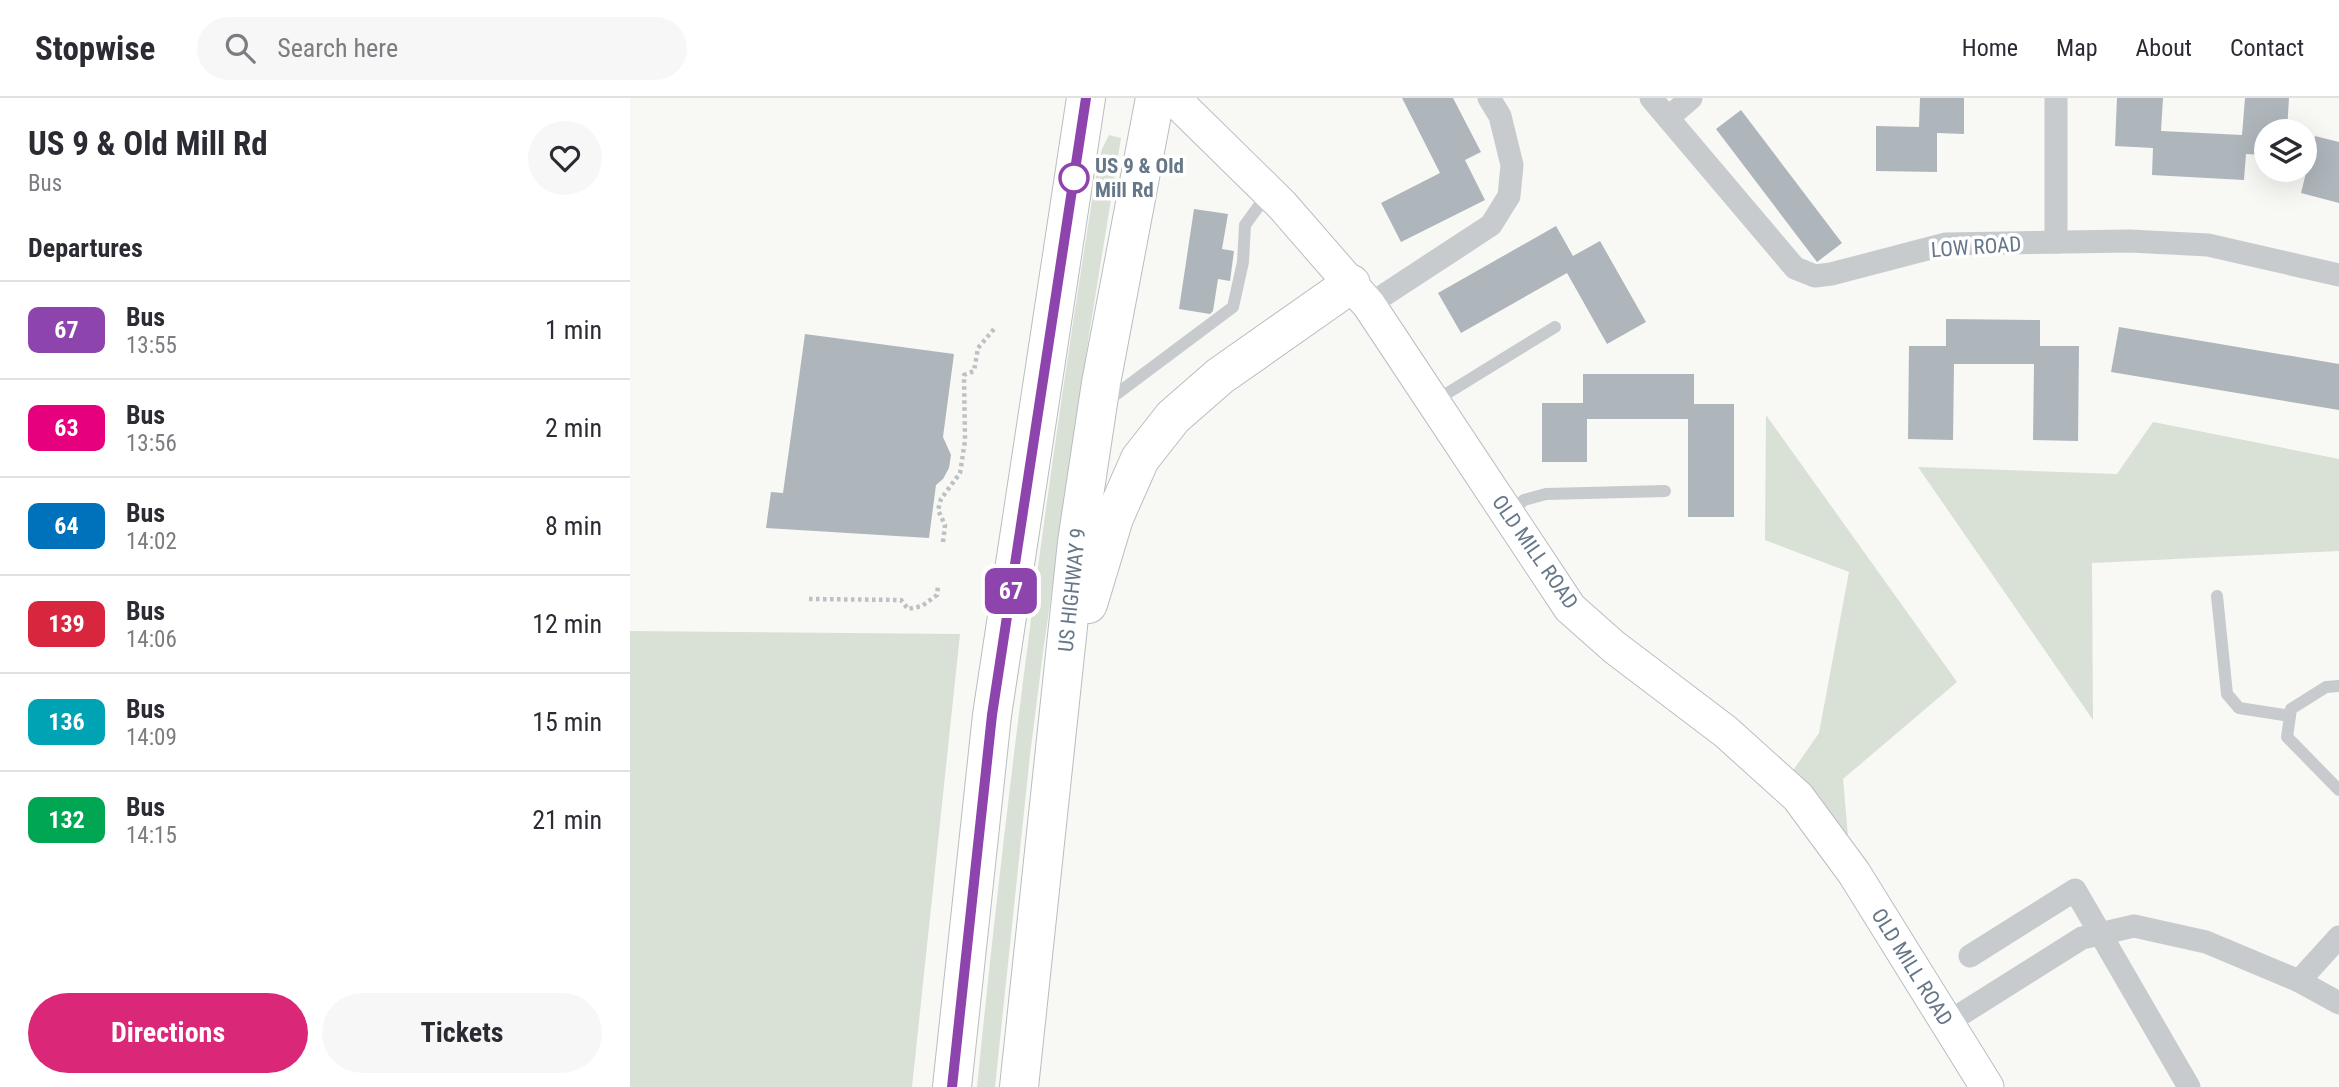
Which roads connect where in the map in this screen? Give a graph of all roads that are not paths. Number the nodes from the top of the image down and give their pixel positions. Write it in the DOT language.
graph roads {
  1 [pos="1086,98"];
  2 [pos="1155,98"];
  3 [pos="1173,98"];
  4 [pos="1489,98"];
  5 [pos="1651,98"];
  6 [pos="1691,98"];
  7 [pos="2056,98"];
  8 [pos="1668,118"];
  9 [pos="1269,192"];
  10 [pos="2056,242"];
  11 [pos="2339,275"];
  12 [pos="1360,294"];
  13 [pos="1555,327"];
  14 [pos="1433,402"];
  15 [pos="1097,408"];
  16 [pos="1665,491"];
  17 [pos="1508,514"];
  18 [pos="2217,596"];
  19 [pos="2339,686"];
  20 [pos="1061,693"];
  21 [pos="2290,716"];
  22 [pos="2339,790"];
  23 [pos="2101,933"];
  24 [pos="2339,937"];
  25 [pos="1970,956"];
  26 [pos="2300,981"];
  27 [pos="2339,1003"];
  28 [pos="1947,1023"];
  29 [pos="952,1087"];
  30 [pos="1019,1087"];
  31 [pos="1987,1087"];
  32 [pos="2189,1087"];
  1 -- 29 [label="highway"];
  2 -- 15 [label="highway, US HIGHWAY 9"];
  3 -- 9 [label="street, OLD MILL ROAD"];
  4 -- 12 [label="street"];
  5 -- 8 [label="street, LOW ROAD"];
  6 -- 8 [label="street"];
  7 -- 10 [label="street"];
  8 -- 10 [label="street, LOW ROAD"];
  9 -- 12 [label="street, OLD MILL ROAD"];
  9 -- 15 [label="lane"];
  10 -- 11 [label="street, LOW ROAD"];
  12 -- 14 [label="street, OLD MILL ROAD"];
  12 -- 20 [label="highway"];
  13 -- 14 [label="lane"];
  14 -- 17 [label="street, OLD MILL ROAD"];
  15 -- 20 [label="highway, US HIGHWAY 9"];
  16 -- 17 [label="lane"];
  17 -- 28 [label="street, OLD MILL ROAD"];
  18 -- 21 [label="lane"];
  19 -- 21 [label="lane"];
  20 -- 30 [label="highway, US HIGHWAY 9"];
  21 -- 22 [label="lane"];
  23 -- 25 [label="street"];
  23 -- 26 [label="street"];
  23 -- 28 [label="street"];
  23 -- 32 [label="street"];
  24 -- 26 [label="street"];
  26 -- 27 [label="street"];
  28 -- 31 [label="street, OLD MILL ROAD"];
}
